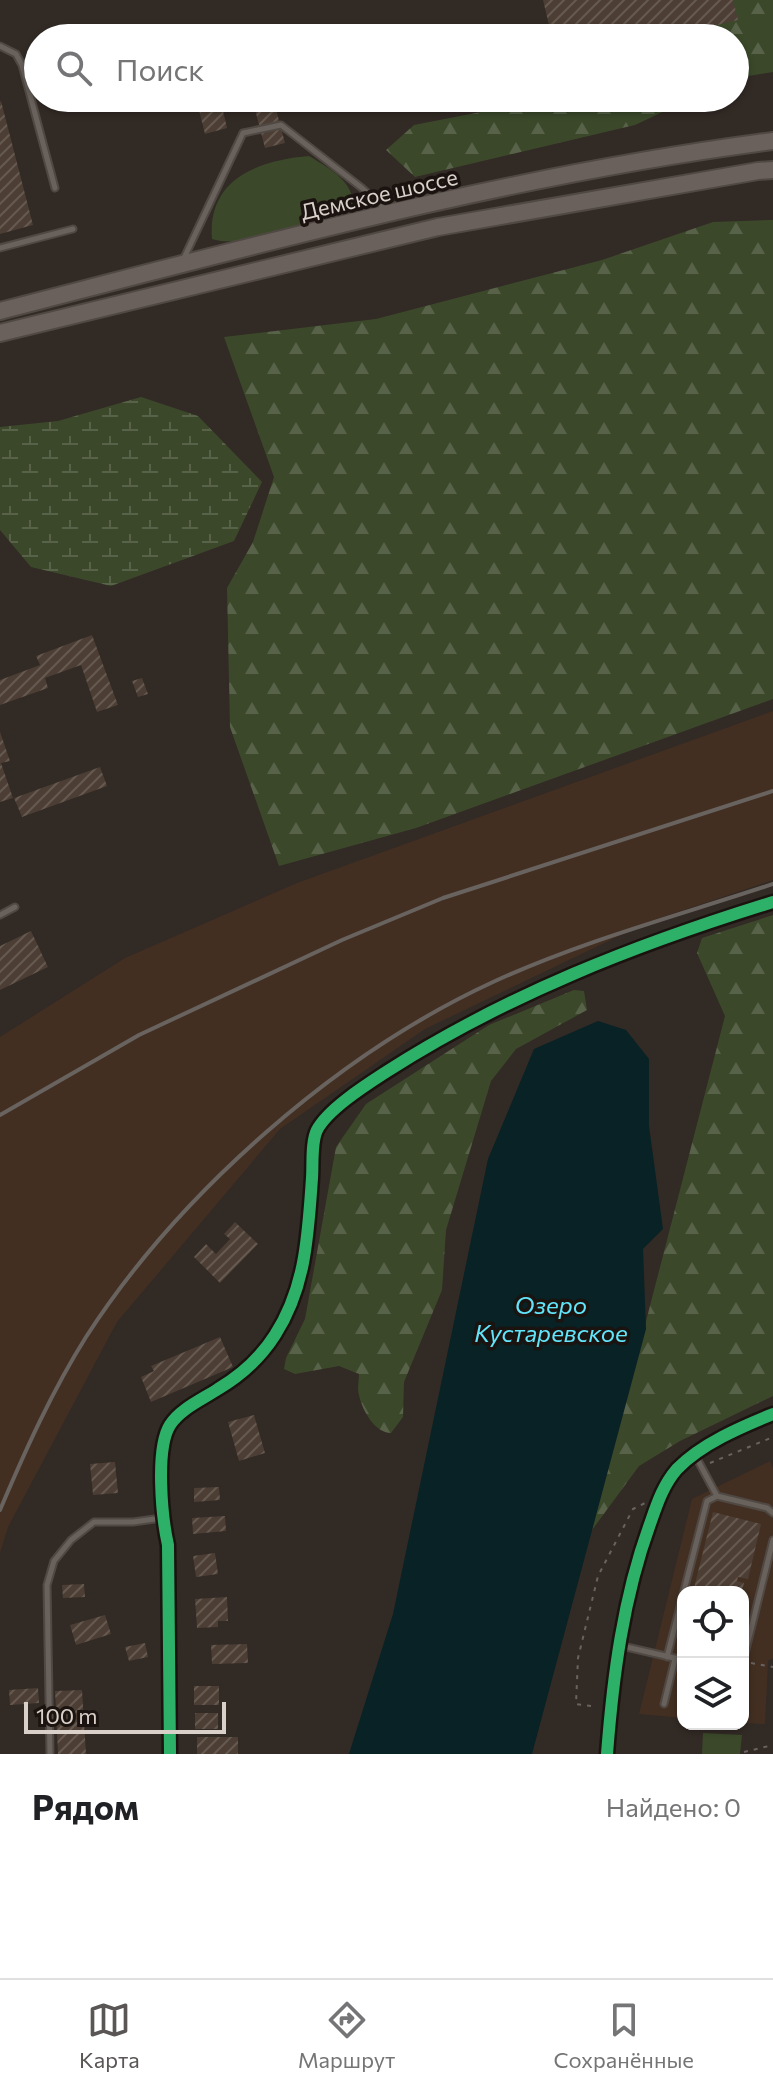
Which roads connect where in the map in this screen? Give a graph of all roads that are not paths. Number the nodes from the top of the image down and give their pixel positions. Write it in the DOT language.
graph roads {
  1 [pos="0,46"];
  2 [pos="24,72"];
  3 [pos="35,112"];
  4 [pos="773,141"];
  5 [pos="773,170"];
  6 [pos="55,188"];
  7 [pos="388,212"];
  8 [pos="73,229"];
  9 [pos="0,248"];
  10 [pos="181,264"];
  11 [pos="0,311"];
  12 [pos="0,333"];
  13 [pos="773,902"];
  14 [pos="15,907"];
  15 [pos="0,915"];
  16 [pos="773,1414"];
  17 [pos="695,1454"];
  18 [pos="717,1496"];
  19 [pos="773,1513"];
  20 [pos="162,1518"];
  21 [pos="773,1540"];
  22 [pos="620,1645"];
  23 [pos="667,1657"];
  24 [pos="744,1658"];
  25 [pos="675,1659"];
  26 [pos="664,1704"];
  27 [pos="50,1754"];
  28 [pos="170,1754"];
  29 [pos="607,1754"];
  1 -- 2 [label="lane"];
  3 -- 6 [label="lane"];
  4 -- 7 [label="main road, Демское шоссе"];
  5 -- 12 [label="main road, Демское шоссе"];
  7 -- 10 [label="main road, Демское шоссе"];
  7 -- 10 [label="lane"];
  8 -- 9 [label="lane"];
  10 -- 11 [label="main road, Демское шоссе"];
  13 -- 20 [label="street"];
  14 -- 15 [label="lane"];
  16 -- 17 [label="street"];
  17 -- 18 [label="lane"];
  17 -- 22 [label="street"];
  18 -- 19 [label="lane"];
  18 -- 23 [label="lane"];
  20 -- 27 [label="lane"];
  20 -- 28 [label="street"];
  21 -- 24 [label="lane"];
  22 -- 23 [label="lane"];
  22 -- 29 [label="street"];
  23 -- 25 [label="lane"];
  25 -- 26 [label="lane"];
}
